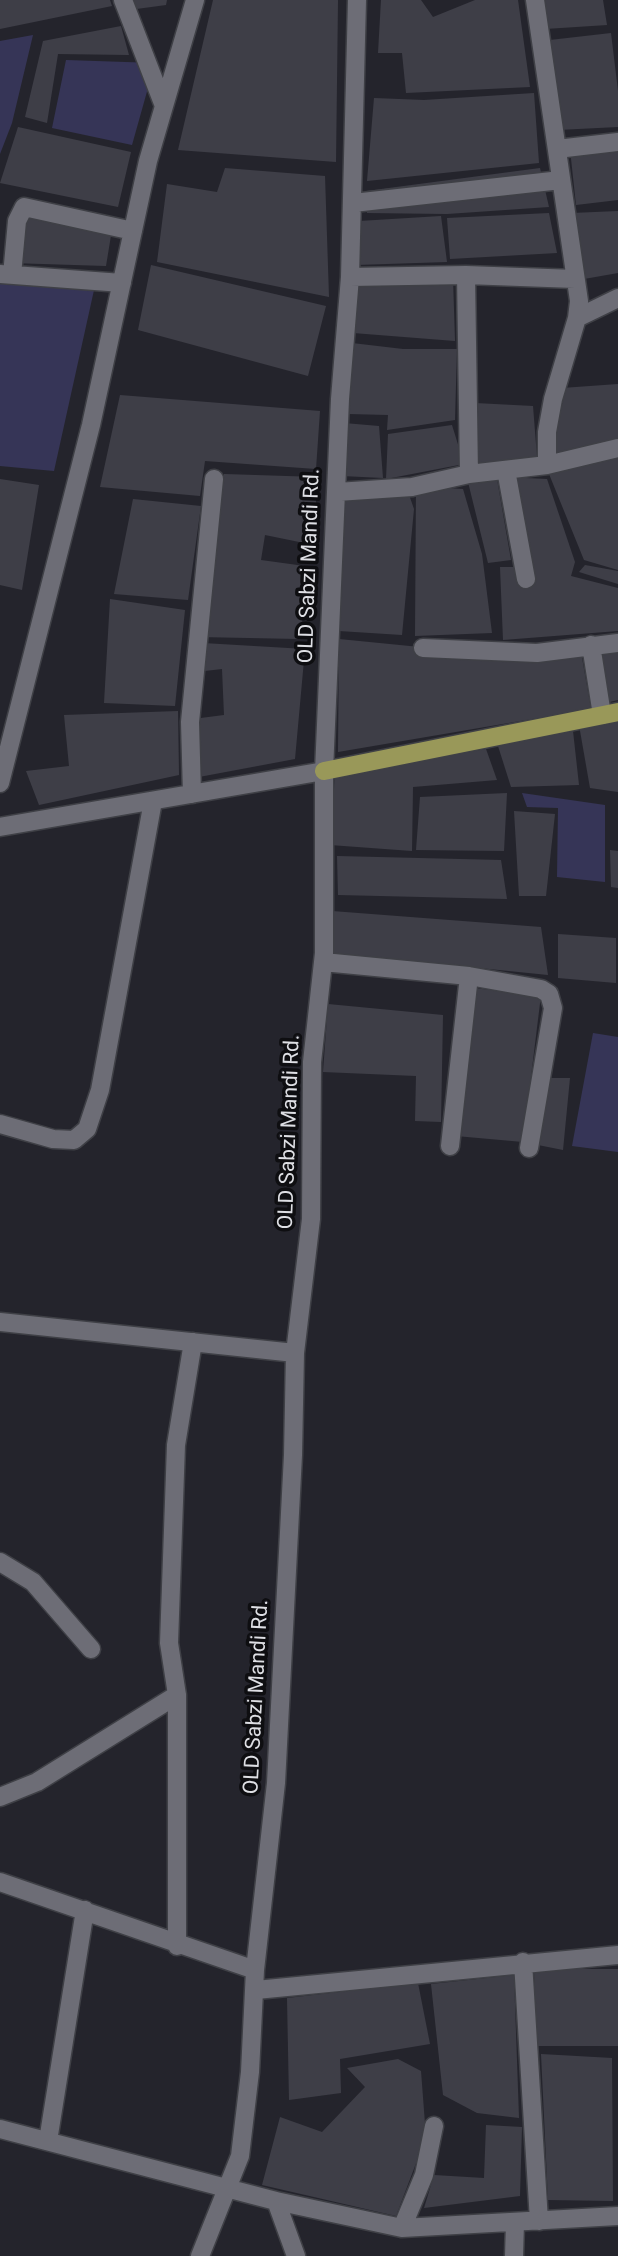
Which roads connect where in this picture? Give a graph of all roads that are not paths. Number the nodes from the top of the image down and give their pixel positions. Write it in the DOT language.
graph roads {
  1 [pos="123,0"];
  2 [pos="195,0"];
  3 [pos="357,0"];
  4 [pos="535,0"];
  5 [pos="164,106"];
  6 [pos="618,142"];
  7 [pos="557,149"];
  8 [pos="561,180"];
  9 [pos="353,203"];
  10 [pos="133,231"];
  11 [pos="6,274"];
  12 [pos="466,275"];
  13 [pos="350,277"];
  14 [pos="575,279"];
  15 [pos="122,283"];
  16 [pos="618,298"];
  17 [pos="577,318"];
  18 [pos="618,448"];
  19 [pos="547,465"];
  20 [pos="506,470"];
  21 [pos="469,474"];
  22 [pos="214,479"];
  23 [pos="337,492"];
  24 [pos="526,579"];
  25 [pos="618,643"];
  26 [pos="591,645"];
  27 [pos="423,648"];
  28 [pos="610,713"];
  29 [pos="324,771"];
  30 [pos="0,783"];
  31 [pos="192,794"];
  32 [pos="153,801"];
  33 [pos="0,827"];
  34 [pos="323,962"];
  35 [pos="468,976"];
  36 [pos="0,1124"];
  37 [pos="450,1146"];
  38 [pos="529,1148"];
  39 [pos="0,1322"];
  40 [pos="193,1342"];
  41 [pos="295,1353"];
  42 [pos="0,1562"];
  43 [pos="91,1649"];
  44 [pos="177,1695"];
  45 [pos="0,1797"];
  46 [pos="0,1882"];
  47 [pos="85,1910"];
  48 [pos="177,1946"];
  49 [pos="618,1955"];
  50 [pos="523,1962"];
  51 [pos="255,1970"];
  52 [pos="256,1990"];
  53 [pos="434,2126"];
  54 [pos="0,2129"];
  55 [pos="48,2141"];
  56 [pos="230,2189"];
  57 [pos="276,2201"];
  58 [pos="618,2216"];
  59 [pos="539,2221"];
  60 [pos="515,2223"];
  61 [pos="402,2228"];
  62 [pos="200,2256"];
  63 [pos="296,2256"];
  64 [pos="514,2256"];
  1 -- 5 [label="street"];
  2 -- 5 [label="street"];
  3 -- 9 [label="street, OLD Sabzi Mandi Rd."];
  4 -- 7 [label="street"];
  5 -- 10 [label="street"];
  6 -- 7 [label="street"];
  7 -- 8 [label="street"];
  8 -- 9 [label="street"];
  8 -- 14 [label="street"];
  9 -- 13 [label="street, OLD Sabzi Mandi Rd."];
  10 -- 11 [label="street"];
  10 -- 15 [label="street"];
  11 -- 15 [label="street"];
  12 -- 13 [label="street"];
  12 -- 14 [label="street"];
  12 -- 21 [label="street"];
  13 -- 23 [label="street, OLD Sabzi Mandi Rd."];
  14 -- 17 [label="street"];
  15 -- 30 [label="street"];
  16 -- 17 [label="street"];
  17 -- 19 [label="street"];
  18 -- 19 [label="street"];
  19 -- 20 [label="street"];
  20 -- 21 [label="street"];
  20 -- 24 [label="street"];
  21 -- 23 [label="street"];
  22 -- 31 [label="street"];
  23 -- 29 [label="street, OLD Sabzi Mandi Rd."];
  25 -- 26 [label="street"];
  26 -- 27 [label="street"];
  26 -- 28 [label="street"];
  28 -- 29 [label="main road"];
  29 -- 31 [label="street"];
  29 -- 34 [label="street, OLD Sabzi Mandi Rd."];
  31 -- 32 [label="street"];
  32 -- 33 [label="street"];
  32 -- 36 [label="street"];
  34 -- 35 [label="street"];
  34 -- 41 [label="street, OLD Sabzi Mandi Rd."];
  35 -- 37 [label="street"];
  35 -- 38 [label="street"];
  39 -- 40 [label="street"];
  40 -- 41 [label="street"];
  40 -- 44 [label="street"];
  41 -- 51 [label="street, OLD Sabzi Mandi Rd."];
  42 -- 43 [label="street"];
  44 -- 45 [label="street"];
  44 -- 48 [label="street"];
  46 -- 47 [label="street"];
  47 -- 48 [label="street"];
  47 -- 55 [label="street"];
  48 -- 51 [label="street"];
  49 -- 50 [label="street"];
  50 -- 52 [label="street"];
  50 -- 59 [label="street"];
  51 -- 52 [label="street, OLD Sabzi Mandi Rd."];
  52 -- 56 [label="street, OLD Sabzi Mandi Rd."];
  53 -- 61 [label="street"];
  54 -- 55 [label="street"];
  55 -- 56 [label="street"];
  56 -- 57 [label="street"];
  56 -- 62 [label="street, OLD Sabzi Mandi Rd."];
  57 -- 61 [label="street"];
  57 -- 63 [label="street"];
  58 -- 59 [label="street"];
  59 -- 60 [label="street"];
  60 -- 61 [label="street"];
  60 -- 64 [label="street"];
}
